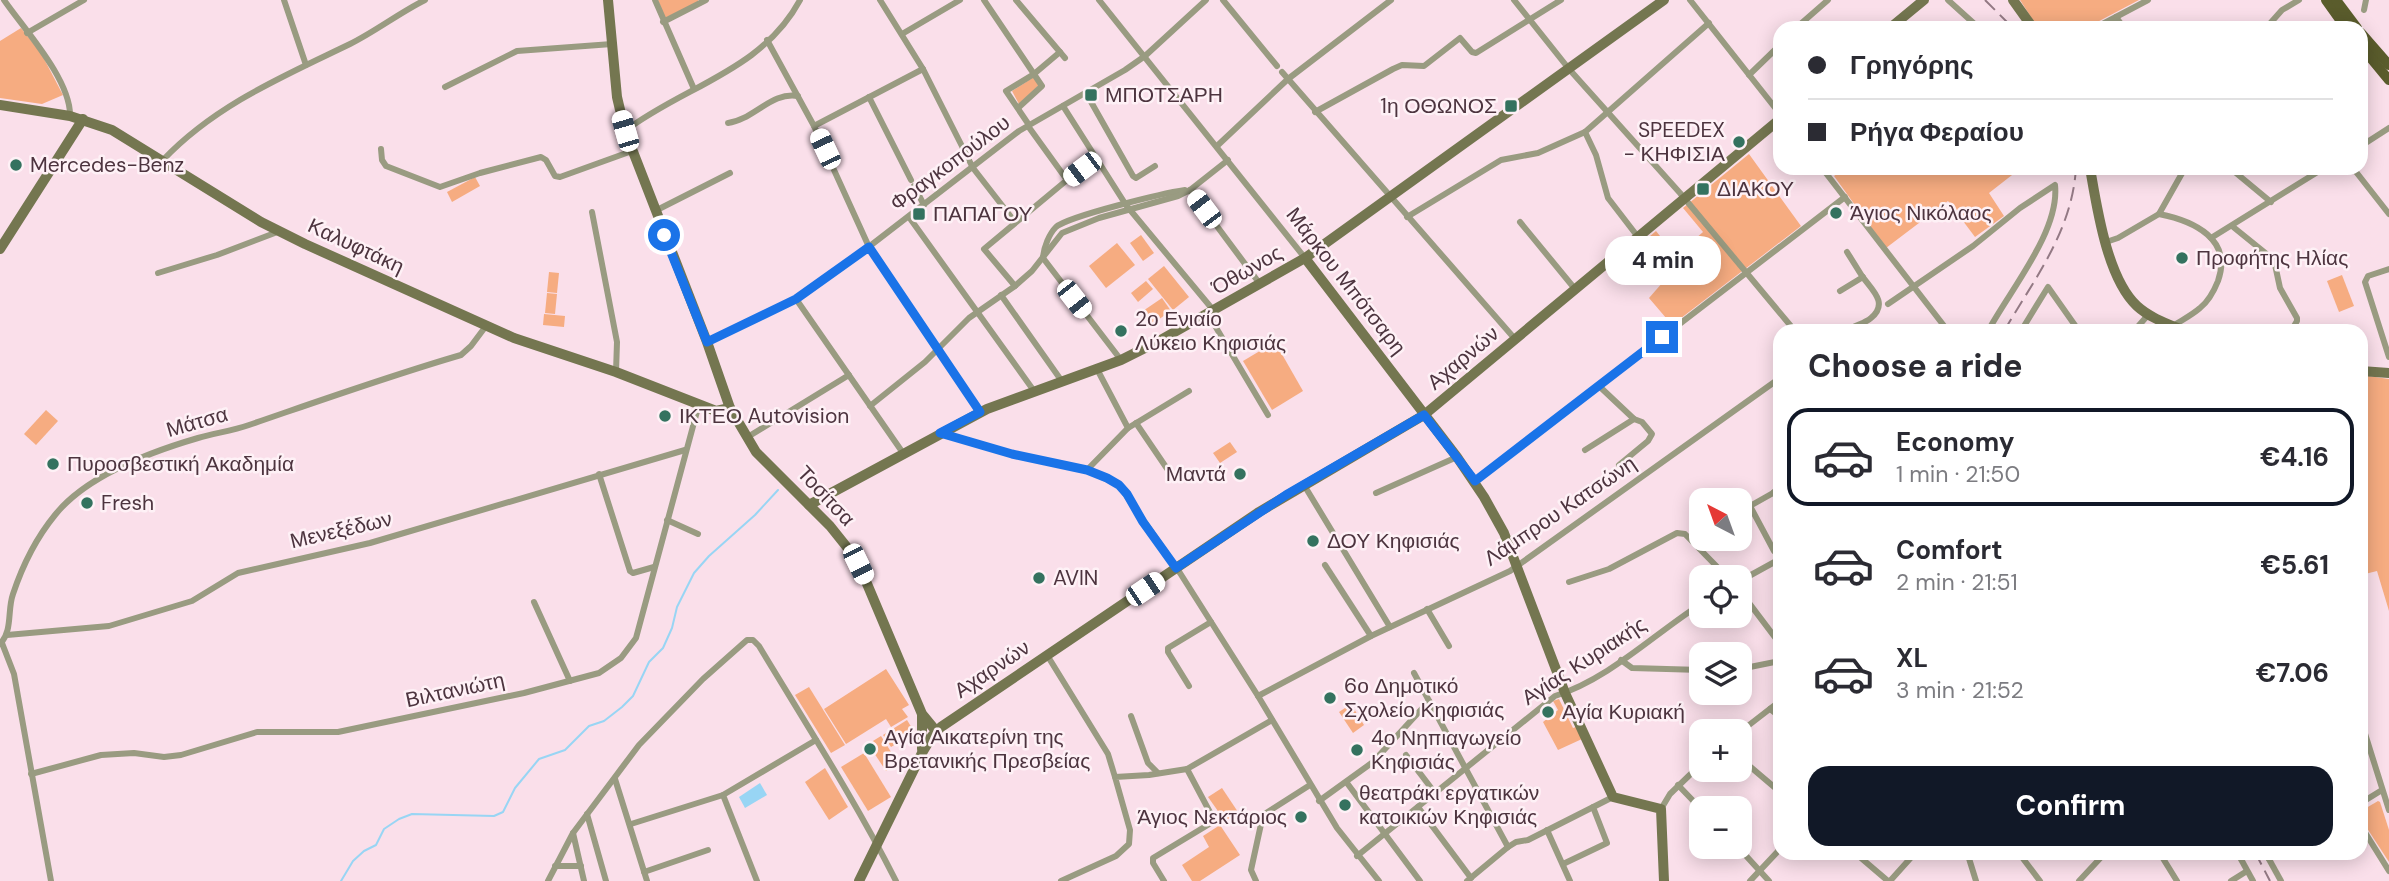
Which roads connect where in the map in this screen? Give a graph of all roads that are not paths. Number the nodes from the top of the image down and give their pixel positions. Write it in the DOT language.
graph roads {
  1 [pos="4,0"];
  2 [pos="84,0"];
  3 [pos="284,0"];
  4 [pos="425,0"];
  5 [pos="655,0"];
  6 [pos="800,0"];
  7 [pos="880,0"];
  8 [pos="960,0"];
  9 [pos="984,0"];
  10 [pos="1016,0"];
  11 [pos="1206,0"];
  12 [pos="1223,0"];
  13 [pos="1391,0"];
  14 [pos="1514,0"];
  15 [pos="1561,0"];
  16 [pos="1664,0"];
  17 [pos="1690,0"];
  18 [pos="1828,0"];
  19 [pos="1924,0"];
  20 [pos="1948,0"];
  21 [pos="2013,0"];
  22 [pos="2148,0"];
  23 [pos="2299,0"];
  24 [pos="2326,0"];
  25 [pos="2336,0"];
  26 [pos="2366,0"];
  27 [pos="612,1"];
  28 [pos="704,1"];
  29 [pos="1102,1"];
  30 [pos="2364,10"];
  31 [pos="2116,17"];
  32 [pos="1530,19"];
  33 [pos="1805,21"];
  34 [pos="1898,21"];
  35 [pos="1971,21"];
  36 [pos="2028,21"];
  37 [pos="2108,21"];
  38 [pos="2119,21"];
  39 [pos="2272,21"];
  40 [pos="2341,21"];
  41 [pos="2352,21"];
  42 [pos="663,22"];
  43 [pos="1709,23"];
  44 [pos="27,33"];
  45 [pos="902,34"];
  46 [pos="767,40"];
  47 [pos="2368,41"];
  48 [pos="612,44"];
  49 [pos="1773,51"];
  50 [pos="1060,52"];
  51 [pos="2368,54"];
  52 [pos="1145,56"];
  53 [pos="1065,58"];
  54 [pos="306,65"];
  55 [pos="2389,65"];
  56 [pos="923,69"];
  57 [pos="1569,69"];
  58 [pos="1034,74"];
  59 [pos="1749,75"];
  60 [pos="1288,79"];
  61 [pos="2389,80"];
  62 [pos="445,87"];
  63 [pos="694,89"];
  64 [pos="1086,93"];
  65 [pos="798,96"];
  66 [pos="869,97"];
  67 [pos="0,105"];
  68 [pos="1063,106"];
  69 [pos="1018,108"];
  70 [pos="1773,108"];
  71 [pos="1315,112"];
  72 [pos="1607,112"];
  73 [pos="70,116"];
  74 [pos="83,120"];
  75 [pos="728,123"];
  76 [pos="1773,123"];
  77 [pos="1029,125"];
  78 [pos="814,126"];
  79 [pos="2389,128"];
  80 [pos="625,131"];
  81 [pos="1585,132"];
  82 [pos="2368,142"];
  83 [pos="1217,146"];
  84 [pos="381,149"];
  85 [pos="632,150"];
  86 [pos="1097,158"];
  87 [pos="163,160"];
  88 [pos="1228,160"];
  89 [pos="1155,166"];
  90 [pos="973,168"];
  91 [pos="730,173"];
  92 [pos="1828,175"];
  93 [pos="2091,175"];
  94 [pos="2181,175"];
  95 [pos="2238,175"];
  96 [pos="2314,175"];
  97 [pos="2358,175"];
  98 [pos="1067,180"];
  99 [pos="1190,190"];
  100 [pos="1845,197"];
  101 [pos="1391,198"];
  102 [pos="1684,199"];
  103 [pos="2271,202"];
  104 [pos="924,205"];
  105 [pos="1128,208"];
  106 [pos="655,211"];
  107 [pos="592,212"];
  108 [pos="2389,214"];
  109 [pos="2160,215"];
  110 [pos="909,217"];
  111 [pos="1407,217"];
  112 [pos="1016,222"];
  113 [pos="1520,222"];
  114 [pos="2232,226"];
  115 [pos="280,231"];
  116 [pos="1638,237"];
  117 [pos="2211,238"];
  118 [pos="2106,242"];
  119 [pos="869,247"];
  120 [pos="0,249"];
  121 [pos="984,249"];
  122 [pos="1847,252"];
  123 [pos="977,256"];
  124 [pos="1043,258"];
  125 [pos="1305,258"];
  126 [pos="2389,269"];
  127 [pos="158,273"];
  128 [pos="1746,273"];
  129 [pos="1863,277"];
  130 [pos="1260,284"];
  131 [pos="1015,286"];
  132 [pos="1914,286"];
  133 [pos="1575,289"];
  134 [pos="1840,291"];
  135 [pos="1001,295"];
  136 [pos="796,299"];
  137 [pos="1884,304"];
  138 [pos="978,312"];
  139 [pos="1211,312"];
  140 [pos="2148,315"];
  141 [pos="1789,324"];
  142 [pos="1859,324"];
  143 [pos="1943,324"];
  144 [pos="1992,324"];
  145 [pos="2025,324"];
  146 [pos="2074,324"];
  147 [pos="2140,324"];
  148 [pos="2168,324"];
  149 [pos="2176,324"];
  150 [pos="2295,324"];
  151 [pos="486,326"];
  152 [pos="1515,339"];
  153 [pos="707,342"];
  154 [pos="937,349"];
  155 [pos="2389,357"];
  156 [pos="1121,360"];
  157 [pos="1097,369"];
  158 [pos="616,372"];
  159 [pos="2368,372"];
  160 [pos="2389,373"];
  161 [pos="849,375"];
  162 [pos="1061,380"];
  163 [pos="1773,383"];
  164 [pos="1599,386"];
  165 [pos="1034,391"];
  166 [pos="1189,391"];
  167 [pos="728,403"];
  168 [pos="702,405"];
  169 [pos="870,406"];
  170 [pos="980,412"];
  171 [pos="1268,415"];
  172 [pos="1424,415"];
  173 [pos="1634,419"];
  174 [pos="1136,423"];
  175 [pos="1128,428"];
  176 [pos="940,433"];
  177 [pos="746,438"];
  178 [pos="685,450"];
  179 [pos="1585,450"];
  180 [pos="903,453"];
  181 [pos="1457,457"];
  182 [pos="1619,465"];
  183 [pos="1087,470"];
  184 [pos="1170,473"];
  185 [pos="599,474"];
  186 [pos="1475,481"];
  187 [pos="1304,484"];
  188 [pos="1376,493"];
  189 [pos="1773,493"];
  190 [pos="809,505"];
  191 [pos="667,520"];
  192 [pos="698,534"];
  193 [pos="1773,549"];
  194 [pos="1773,563"];
  195 [pos="1325,565"];
  196 [pos="1715,565"];
  197 [pos="1518,566"];
  198 [pos="654,567"];
  199 [pos="1176,568"];
  200 [pos="1752,575"];
  201 [pos="1569,582"];
  202 [pos="534,602"];
  203 [pos="1752,607"];
  204 [pos="1427,609"];
  205 [pos="1689,612"];
  206 [pos="1211,622"];
  207 [pos="1390,627"];
  208 [pos="6,635"];
  209 [pos="1773,635"];
  210 [pos="1371,636"];
  211 [pos="1,644"];
  212 [pos="1449,646"];
  213 [pos="1047,655"];
  214 [pos="1621,660"];
  215 [pos="1773,662"];
  216 [pos="1752,667"];
  217 [pos="1689,670"];
  218 [pos="1414,673"];
  219 [pos="570,681"];
  220 [pos="1189,686"];
  221 [pos="1565,693"];
  222 [pos="1258,696"];
  223 [pos="1429,701"];
  224 [pos="1773,707"];
  225 [pos="1770,709"];
  226 [pos="1773,711"];
  227 [pos="922,714"];
  228 [pos="1131,716"];
  229 [pos="1272,719"];
  230 [pos="1752,723"];
  231 [pos="936,732"];
  232 [pos="816,740"];
  233 [pos="2368,744"];
  234 [pos="922,753"];
  235 [pos="1406,755"];
  236 [pos="1752,768"];
  237 [pos="1187,769"];
  238 [pos="1465,769"];
  239 [pos="1157,773"];
  240 [pos="31,774"];
  241 [pos="1689,775"];
  242 [pos="1115,777"];
  243 [pos="615,779"];
  244 [pos="1347,783"];
  245 [pos="1310,785"];
  246 [pos="1678,785"];
  247 [pos="1773,786"];
  248 [pos="2382,790"];
  249 [pos="1435,793"];
  250 [pos="723,794"];
  251 [pos="1689,796"];
  252 [pos="1613,797"];
  253 [pos="2368,799"];
  254 [pos="1320,801"];
  255 [pos="1418,807"];
  256 [pos="1593,807"];
  257 [pos="1661,809"];
  258 [pos="2389,810"];
  259 [pos="587,814"];
  260 [pos="631,824"];
  261 [pos="1547,830"];
  262 [pos="573,833"];
  263 [pos="1384,834"];
  264 [pos="2368,837"];
  265 [pos="878,845"];
  266 [pos="1508,847"];
  267 [pos="708,850"];
  268 [pos="1357,856"];
  269 [pos="1773,856"];
  270 [pos="1749,859"];
  271 [pos="1864,860"];
  272 [pos="1909,860"];
  273 [pos="1969,860"];
  274 [pos="2024,860"];
  275 [pos="2093,860"];
  276 [pos="2164,860"];
  277 [pos="2241,860"];
  278 [pos="2269,860"];
  279 [pos="1563,864"];
  280 [pos="555,866"];
  281 [pos="581,866"];
  282 [pos="1760,870"];
  283 [pos="2389,871"];
  284 [pos="644,872"];
  285 [pos="2247,872"];
  286 [pos="1469,879"];
  287 [pos="51,881"];
  288 [pos="548,881"];
  289 [pos="584,881"];
  290 [pos="607,881"];
  291 [pos="647,881"];
  292 [pos="757,881"];
  293 [pos="859,881"];
  294 [pos="896,881"];
  295 [pos="1061,881"];
  296 [pos="1164,881"];
  297 [pos="1256,881"];
  298 [pos="1379,881"];
  299 [pos="1420,881"];
  300 [pos="1570,881"];
  301 [pos="1664,881"];
  302 [pos="1750,881"];
  303 [pos="1769,881"];
  304 [pos="1889,881"];
  305 [pos="1976,881"];
  306 [pos="2040,881"];
  307 [pos="2079,881"];
  308 [pos="2177,881"];
  309 [pos="2231,881"];
  310 [pos="2253,881"];
  311 [pos="2281,881"];
  1 -- 44 [label="street"];
  2 -- 44 [label="street"];
  3 -- 54 [label="street"];
  4 -- 54 [label="street"];
  5 -- 42 [label="street"];
  6 -- 46 [label="street"];
  7 -- 45 [label="street"];
  8 -- 45 [label="street"];
  9 -- 58 [label="street"];
  10 -- 50 [label="street"];
  11 -- 52 [label="street, Φραγκοπούλου"];
  12 -- 60 [label="street"];
  13 -- 60 [label="street"];
  14 -- 32 [label="street"];
  15 -- 32 [label="street"];
  16 -- 57 [label="street, Όθωνος"];
  17 -- 43 [label="street"];
  18 -- 33 [label="street"];
  19 -- 34 [label="street"];
  20 -- 35 [label="street"];
  21 -- 36 [label="street"];
  22 -- 31 [label="street"];
  23 -- 39 [label="street"];
  24 -- 40 [label="main road"];
  25 -- 41 [label="main road"];
  26 -- 30 [label="street"];
  27 -- 48 [label="street, Τοσίτσα"];
  28 -- 42 [label="street"];
  29 -- 52 [label="street, Μάρκου Μπότσαρη"];
  31 -- 37 [label="street"];
  31 -- 38 [label="street"];
  32 -- 57 [label="street"];
  32 -- 71 [label="street"];
  42 -- 63 [label="street"];
  43 -- 59 [label="street"];
  43 -- 72 [label="street"];
  44 -- 73 [label="street"];
  45 -- 56 [label="street"];
  46 -- 63 [label="street"];
  46 -- 65 [label="street"];
  47 -- 55 [label="main road"];
  48 -- 62 [label="street"];
  48 -- 80 [label="street, Τοσίτσα"];
  49 -- 59 [label="street"];
  50 -- 53 [label="street"];
  50 -- 58 [label="street"];
  51 -- 61 [label="main road"];
  52 -- 64 [label="street, Φραγκοπούλου"];
  52 -- 83 [label="street, Μάρκου Μπότσαρη"];
  54 -- 87 [label="street"];
  56 -- 66 [label="street"];
  56 -- 90 [label="street"];
  57 -- 72 [label="street"];
  57 -- 101 [label="street, Όθωνος"];
  58 -- 69 [label="street"];
  58 -- 69 [label="street"];
  59 -- 70 [label="street"];
  60 -- 71 [label="street"];
  60 -- 83 [label="street"];
  63 -- 80 [label="street"];
  64 -- 68 [label="street, Φραγκοπούλου"];
  64 -- 89 [label="street"];
  65 -- 75 [label="street"];
  65 -- 78 [label="street"];
  66 -- 78 [label="street"];
  66 -- 104 [label="street"];
  67 -- 73 [label="street, Καλυφτάκη"];
  68 -- 77 [label="street, Φραγκοπούλου"];
  68 -- 86 [label="street"];
  69 -- 77 [label="street"];
  71 -- 101 [label="street"];
  72 -- 81 [label="street"];
  72 -- 102 [label="street"];
  73 -- 74 [label="street, Καλυφτάκη"];
  74 -- 87 [label="street, Καλυφτάκη"];
  74 -- 120 [label="street"];
  76 -- 102 [label="street, Αχαρνών"];
  77 -- 90 [label="street, Φραγκοπούλου"];
  77 -- 98 [label="street"];
  78 -- 119 [label="street"];
  79 -- 82 [label="street"];
  80 -- 85 [label="street, Τοσίτσα"];
  81 -- 111 [label="street"];
  81 -- 116 [label="street"];
  83 -- 88 [label="street, Μάρκου Μπότσαρη"];
  84 -- 85 [label="street"];
  85 -- 106 [label="street, Τοσίτσα"];
  86 -- 98 [label="street"];
  86 -- 105 [label="street"];
  87 -- 115 [label="street, Καλυφτάκη"];
  88 -- 99 [label="street"];
  88 -- 125 [label="street, Μάρκου Μπότσαρη"];
  90 -- 104 [label="street, Φραγκοπούλου"];
  90 -- 112 [label="street"];
  91 -- 106 [label="street"];
  92 -- 100 [label="street"];
  93 -- 118 [label="street"];
  94 -- 109 [label="street"];
  95 -- 103 [label="street"];
  96 -- 103 [label="street"];
  97 -- 108 [label="street"];
  98 -- 112 [label="street"];
  99 -- 105 [label="street"];
  99 -- 130 [label="street"];
  100 -- 128 [label="street"];
  100 -- 132 [label="street"];
  101 -- 111 [label="street"];
  101 -- 125 [label="street, Όθωνος"];
  102 -- 116 [label="street, Αχαρνών"];
  102 -- 128 [label="street"];
  103 -- 114 [label="street"];
  104 -- 110 [label="street, Φραγκοπούλου"];
  105 -- 124 [label="street"];
  105 -- 139 [label="street"];
  106 -- 153 [label="street, Τοσίτσα"];
  107 -- 158 [label="street"];
  109 -- 117 [label="street"];
  109 -- 118 [label="street"];
  110 -- 119 [label="street, Φραγκοπούλου"];
  110 -- 138 [label="street"];
  111 -- 152 [label="street"];
  112 -- 121 [label="street"];
  113 -- 133 [label="street"];
  114 -- 117 [label="street"];
  114 -- 150 [label="street"];
  115 -- 127 [label="street"];
  115 -- 151 [label="street, Καλυφτάκη"];
  116 -- 133 [label="street, Αχαρνών"];
  117 -- 149 [label="street"];
  118 -- 140 [label="street"];
  119 -- 136 [label="street, Φραγκοπούλου"];
  119 -- 154 [label="street"];
  121 -- 123 [label="street"];
  121 -- 131 [label="street"];
  122 -- 129 [label="street"];
  124 -- 131 [label="street"];
  124 -- 156 [label="street"];
  125 -- 130 [label="street, Όθωνος"];
  125 -- 172 [label="street, Μάρκου Μπότσαρη"];
  126 -- 155 [label="street"];
  128 -- 141 [label="street"];
  128 -- 164 [label="street"];
  129 -- 134 [label="street"];
  129 -- 137 [label="street"];
  130 -- 139 [label="street, Όθωνος"];
  131 -- 135 [label="street"];
  132 -- 137 [label="street"];
  132 -- 143 [label="street"];
  132 -- 144 [label="street"];
  133 -- 152 [label="street, Αχαρνών"];
  135 -- 138 [label="street"];
  135 -- 162 [label="street"];
  136 -- 153 [label="street, Φραγκοπούλου"];
  136 -- 161 [label="street"];
  137 -- 142 [label="street"];
  138 -- 154 [label="street"];
  138 -- 165 [label="street"];
  139 -- 156 [label="street, Όθωνος"];
  139 -- 171 [label="street"];
  140 -- 147 [label="street"];
  140 -- 148 [label="street"];
  145 -- 146 [label="street"];
  151 -- 158 [label="street, Καλυφτάκη"];
  151 -- 208 [label="street, Μάτσα"];
  152 -- 172 [label="street, Αχαρνών"];
  153 -- 167 [label="street, Τοσίτσα"];
  154 -- 169 [label="street"];
  154 -- 170 [label="street"];
  156 -- 157 [label="street, Όθωνος"];
  157 -- 162 [label="street, Όθωνος"];
  157 -- 175 [label="street"];
  158 -- 168 [label="street, Καλυφτάκη"];
  159 -- 160 [label="street"];
  161 -- 169 [label="street"];
  161 -- 177 [label="street"];
  162 -- 165 [label="street, Όθωνος"];
  163 -- 197 [label="street, Λάμπρου Κατσώνη"];
  164 -- 173 [label="street"];
  164 -- 186 [label="street"];
  165 -- 170 [label="street, Όθωνος"];
  166 -- 174 [label="street"];
  167 -- 168 [label="street, Καλυφτάκη"];
  167 -- 177 [label="street, Τοσίτσα"];
  168 -- 178 [label="street, Βιλτανιώτη"];
  169 -- 180 [label="street"];
  170 -- 176 [label="street, Όθωνος"];
  172 -- 181 [label="street, Μάρκου Μπότσαρη"];
  172 -- 187 [label="street, Αχαρνών"];
  173 -- 179 [label="street"];
  173 -- 182 [label="street"];
  174 -- 175 [label="street"];
  174 -- 184 [label="street"];
  175 -- 183 [label="street"];
  176 -- 180 [label="street, Όθωνος"];
  176 -- 183 [label="street"];
  177 -- 190 [label="street, Τοσίτσα"];
  178 -- 185 [label="street, Μενεξέδων"];
  178 -- 191 [label="street, Βιλτανιώτη"];
  180 -- 190 [label="street, Όθωνος"];
  181 -- 186 [label="street, Μάρκου Μπότσαρη"];
  181 -- 188 [label="street"];
  183 -- 199 [label="street"];
  185 -- 198 [label="street"];
  185 -- 208 [label="street, Μενεξέδων"];
  186 -- 197 [label="street, Μάρκου Μπότσαρη"];
  187 -- 199 [label="street, Αχαρνών"];
  187 -- 207 [label="street"];
  189 -- 193 [label="street"];
  190 -- 227 [label="street, Τοσίτσα"];
  191 -- 192 [label="street"];
  191 -- 198 [label="street, Βιλτανιώτη"];
  194 -- 200 [label="street"];
  195 -- 210 [label="street"];
  196 -- 201 [label="street"];
  197 -- 204 [label="street, Λάμπρου Κατσώνη"];
  197 -- 221 [label="street, Μάρκου Μπότσαρη"];
  198 -- 219 [label="street, Βιλτανιώτη"];
  199 -- 206 [label="street"];
  199 -- 213 [label="street, Αχαρνών"];
  202 -- 219 [label="street"];
  203 -- 209 [label="street"];
  204 -- 207 [label="street, Λάμπρου Κατσώνη"];
  204 -- 212 [label="street"];
  205 -- 214 [label="street, Αγίας Κυριακής"];
  206 -- 220 [label="street"];
  206 -- 222 [label="street"];
  207 -- 210 [label="street, Λάμπρου Κατσώνη"];
  208 -- 211 [label="street, Μάτσα"];
  210 -- 222 [label="street, Λάμπρου Κατσώνη"];
  211 -- 240 [label="street"];
  213 -- 231 [label="street, Αχαρνών"];
  213 -- 242 [label="street"];
  214 -- 217 [label="street"];
  214 -- 221 [label="street, Αγίας Κυριακής"];
  215 -- 216 [label="street"];
  218 -- 223 [label="street"];
  219 -- 240 [label="street, Βιλτανιώτη"];
  221 -- 238 [label="street, Αγίας Κυριακής"];
  221 -- 252 [label="street, Μάρκου Μπότσαρη"];
  222 -- 229 [label="street"];
  223 -- 238 [label="street"];
  223 -- 244 [label="street"];
  224 -- 225 [label="street"];
  225 -- 226 [label="street"];
  225 -- 230 [label="street"];
  227 -- 231 [label="street, Τοσίτσα"];
  227 -- 234 [label="street"];
  228 -- 239 [label="street"];
  229 -- 237 [label="street"];
  229 -- 245 [label="street"];
  231 -- 234 [label="street"];
  232 -- 243 [label="street"];
  232 -- 250 [label="street"];
  232 -- 265 [label="street"];
  233 -- 248 [label="street"];
  234 -- 265 [label="street"];
  235 -- 249 [label="street"];
  236 -- 247 [label="street"];
  237 -- 239 [label="street"];
  237 -- 296 [label="street"];
  238 -- 249 [label="street, Αγίας Κυριακής"];
  238 -- 266 [label="street"];
  239 -- 242 [label="street"];
  240 -- 287 [label="street"];
  241 -- 246 [label="street"];
  242 -- 295 [label="street"];
  243 -- 259 [label="street"];
  243 -- 260 [label="street"];
  244 -- 254 [label="street"];
  244 -- 263 [label="street"];
  245 -- 254 [label="street"];
  245 -- 297 [label="street"];
  246 -- 251 [label="street"];
  246 -- 257 [label="street"];
  248 -- 253 [label="street"];
  248 -- 258 [label="street"];
  249 -- 255 [label="street, Αγίας Κυριακής"];
  250 -- 260 [label="street"];
  250 -- 292 [label="street"];
  252 -- 256 [label="street"];
  252 -- 257 [label="street"];
  254 -- 268 [label="street"];
  255 -- 263 [label="street, Αγίας Κυριακής"];
  255 -- 286 [label="street"];
  256 -- 261 [label="street"];
  256 -- 279 [label="street"];
  257 -- 301 [label="street"];
  259 -- 262 [label="street"];
  259 -- 290 [label="street"];
  260 -- 284 [label="street"];
  261 -- 266 [label="street"];
  261 -- 279 [label="street"];
  262 -- 280 [label="street"];
  262 -- 281 [label="street"];
  263 -- 268 [label="street, Αγίας Κυριακής"];
  263 -- 299 [label="street"];
  264 -- 283 [label="street"];
  265 -- 293 [label="street"];
  265 -- 294 [label="street"];
  266 -- 286 [label="street"];
  267 -- 284 [label="street"];
  268 -- 298 [label="street"];
  269 -- 282 [label="street"];
  270 -- 282 [label="street"];
  271 -- 304 [label="street"];
  272 -- 304 [label="street"];
  273 -- 305 [label="street"];
  274 -- 306 [label="street"];
  275 -- 307 [label="street"];
  276 -- 308 [label="street"];
  277 -- 285 [label="street"];
  278 -- 311 [label="street"];
  279 -- 300 [label="street"];
  280 -- 281 [label="street"];
  280 -- 288 [label="street"];
  281 -- 289 [label="street"];
  282 -- 302 [label="street"];
  282 -- 303 [label="street"];
  284 -- 291 [label="street"];
  285 -- 309 [label="street"];
  285 -- 310 [label="street"];
}
